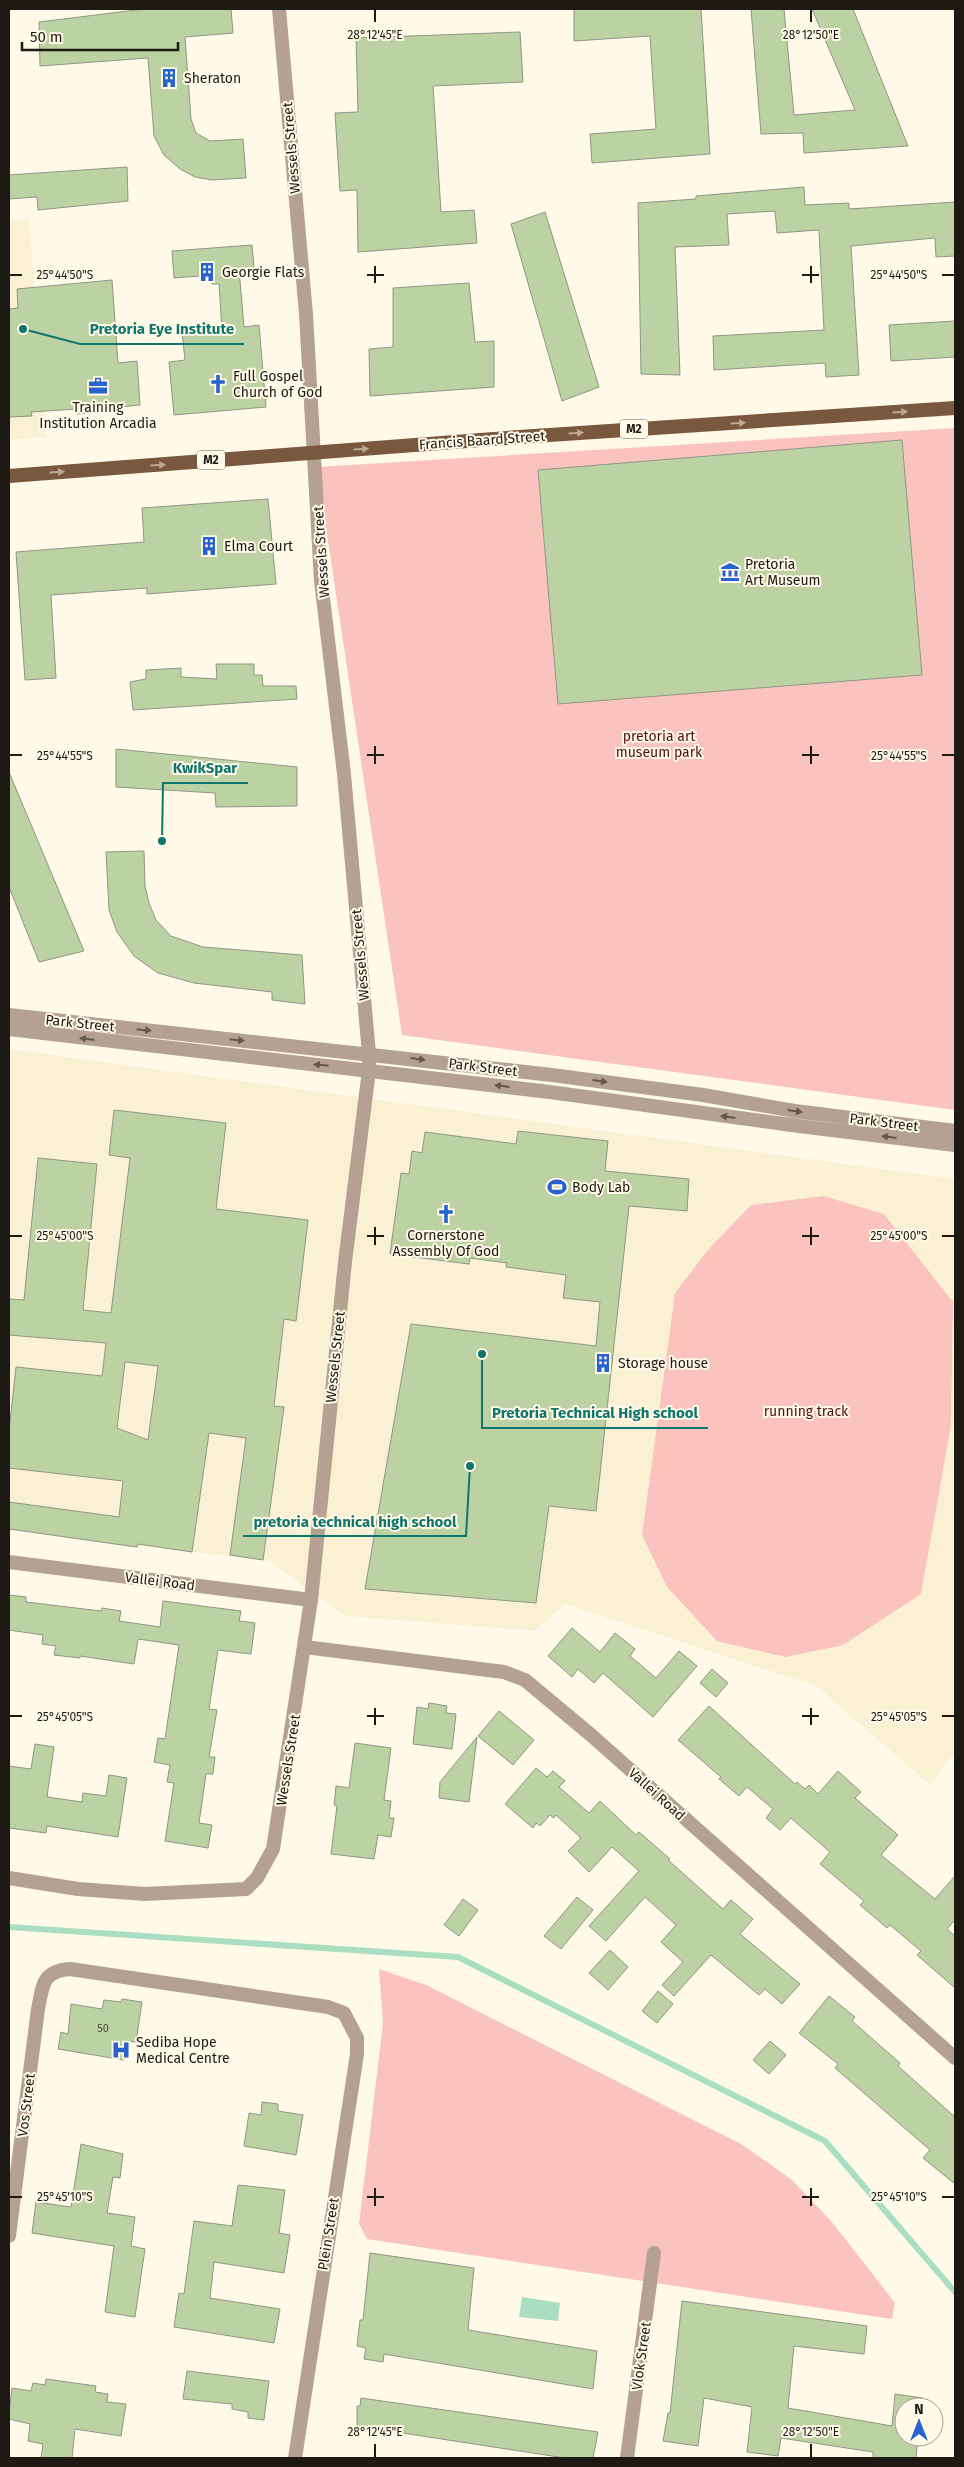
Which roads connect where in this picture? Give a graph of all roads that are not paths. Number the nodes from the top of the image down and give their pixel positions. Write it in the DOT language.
graph roads {
  1 [pos="279,9"];
  2 [pos="955,408"];
  3 [pos="313,452"];
  4 [pos="9,476"];
  5 [pos="9,1015"];
  6 [pos="9,1029"];
  7 [pos="369,1054"];
  8 [pos="369,1070"];
  9 [pos="955,1131"];
  10 [pos="955,1144"];
  11 [pos="9,1562"];
  12 [pos="311,1600"];
  13 [pos="305,1647"];
  14 [pos="9,1878"];
  15 [pos="344,2013"];
  16 [pos="955,2058"];
  17 [pos="13,2177"];
  18 [pos="9,2236"];
  19 [pos="654,2253"];
  20 [pos="295,2458"];
  21 [pos="627,2458"];
  1 -- 3 [label="street, Wessels Street"];
  3 -- 2 [label="main road, Francis Baard Street / M2, one-way"];
  4 -- 3 [label="main road, Francis Baard Street / M2, one-way"];
  3 -- 7 [label="street, Wessels Street"];
  5 -- 7 [label="street, Park Street, one-way"];
  8 -- 6 [label="street, Park Street, one-way"];
  7 -- 8 [label="street, Wessels Street"];
  7 -- 9 [label="street, Park Street, one-way"];
  10 -- 8 [label="street, Park Street, one-way"];
  8 -- 12 [label="street, Wessels Street"];
  11 -- 12 [label="street, Vallei Road"];
  12 -- 13 [label="street, Wessels Street"];
  13 -- 14 [label="street, Wessels Street"];
  13 -- 16 [label="street, Vallei Road"];
  15 -- 17 [label="street, Vos Street"];
  15 -- 20 [label="street, Plein Street"];
  17 -- 18 [label="street, Vos Street"];
  19 -- 21 [label="street, Vlok Street"];
}
